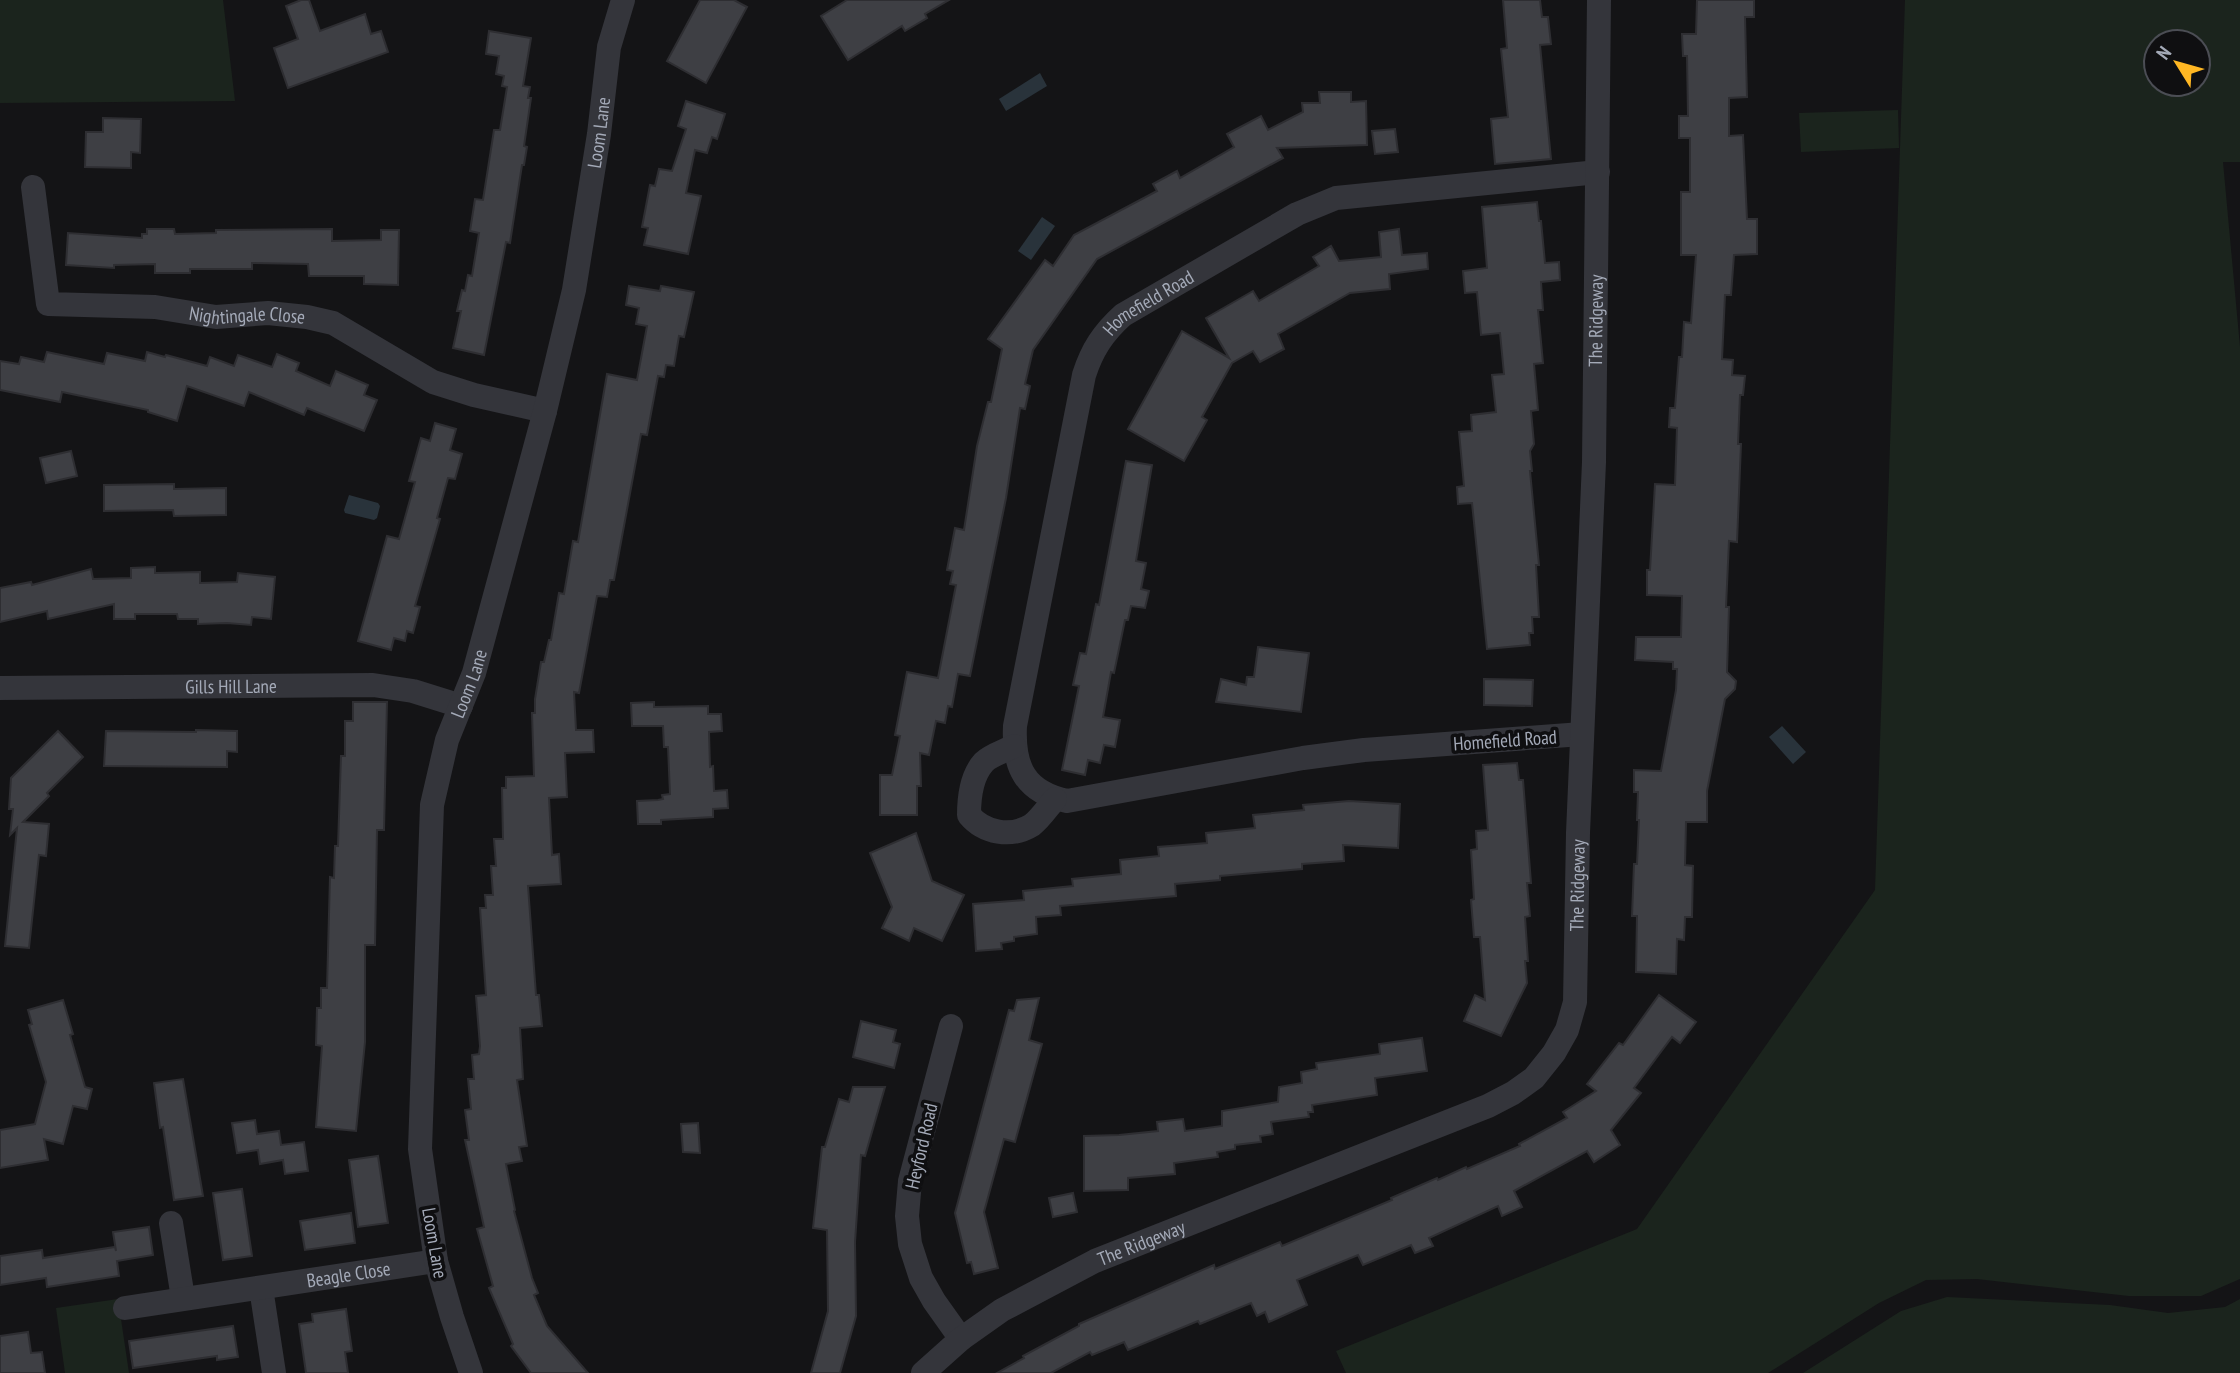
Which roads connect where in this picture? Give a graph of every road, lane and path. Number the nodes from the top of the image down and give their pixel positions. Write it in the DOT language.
graph roads {
  1 [pos="623,0"];
  2 [pos="1599,0"];
  3 [pos="1598,172"];
  4 [pos="33,187"];
  5 [pos="545,411"];
  6 [pos="0,688"];
  7 [pos="461,706"];
  8 [pos="1582,734"];
  9 [pos="1014,747"];
  10 [pos="1055,799"];
  11 [pos="951,1026"];
  12 [pos="172,1223"];
  13 [pos="436,1261"];
  14 [pos="261,1288"];
  15 [pos="183,1298"];
  16 [pos="125,1308"];
  17 [pos="961,1339"];
  18 [pos="274,1373"];
  19 [pos="471,1373"];
  20 [pos="923,1373"];
  1 -- 5 [label="street, Loom Lane"];
  2 -- 3 [label="street, The Ridgeway"];
  3 -- 8 [label="street, The Ridgeway"];
  3 -- 9 [label="street, Homefield Road"];
  4 -- 5 [label="street, Nightingale Close"];
  5 -- 7 [label="street, Loom Lane"];
  6 -- 7 [label="street, Gills Hill Lane"];
  7 -- 13 [label="street, Loom Lane"];
  8 -- 10 [label="street, Homefield Road"];
  8 -- 17 [label="street, The Ridgeway"];
  9 -- 10 [label="street, Homefield Road"];
  9 -- 10 [label="street"];
  11 -- 17 [label="street, Heyford Road"];
  12 -- 15 [label="street"];
  13 -- 14 [label="street, Beagle Close"];
  13 -- 19 [label="street, Loom Lane"];
  14 -- 15 [label="street, Beagle Close"];
  14 -- 18 [label="street"];
  15 -- 16 [label="street, Beagle Close"];
  17 -- 20 [label="street, The Ridgeway"];
}
